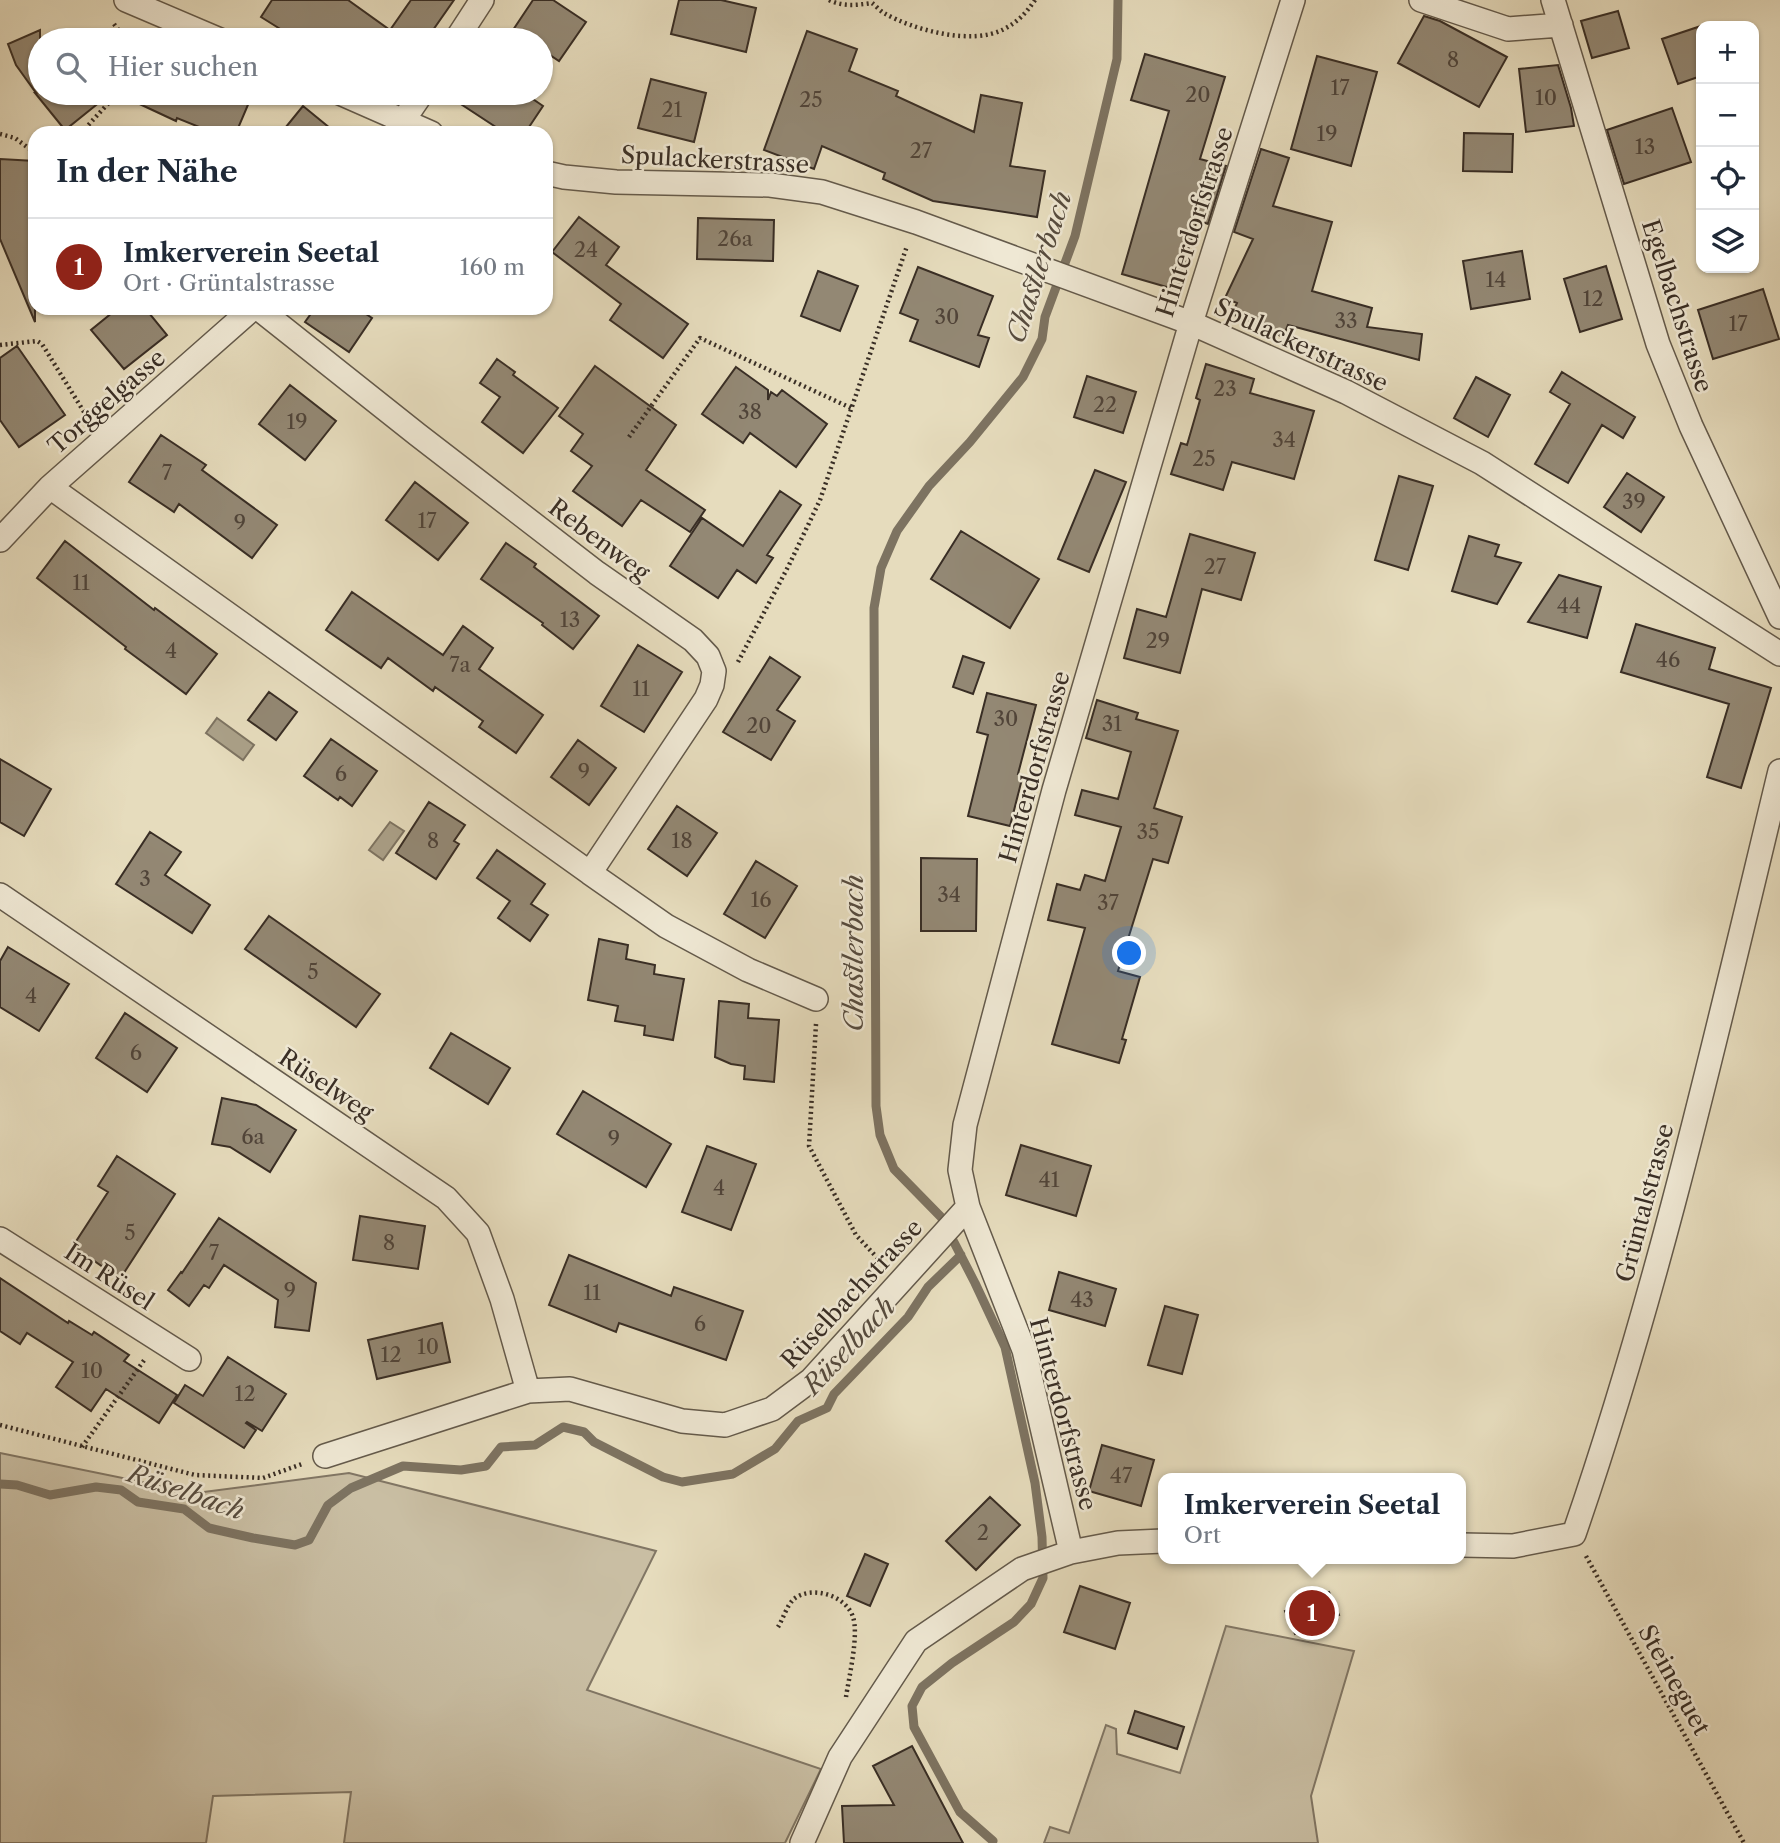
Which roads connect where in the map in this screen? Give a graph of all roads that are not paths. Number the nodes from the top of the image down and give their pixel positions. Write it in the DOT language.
graph roads {
  1 [pos="127,0"];
  2 [pos="482,0"];
  3 [pos="1293,0"];
  4 [pos="1421,0"];
  5 [pos="1553,0"];
  6 [pos="1561,25"];
  7 [pos="192,28"];
  8 [pos="464,28"];
  9 [pos="361,105"];
  10 [pos="414,105"];
  11 [pos="397,126"];
  12 [pos="400,126"];
  13 [pos="553,174"];
  14 [pos="248,315"];
  15 [pos="265,315"];
  16 [pos="1191,323"];
  17 [pos="50,487"];
  18 [pos="0,540"];
  19 [pos="1780,617"];
  20 [pos="1780,654"];
  21 [pos="1780,771"];
  22 [pos="590,873"];
  23 [pos="0,895"];
  24 [pos="816,999"];
  25 [pos="962,1214"];
  26 [pos="0,1239"];
  27 [pos="189,1359"];
  28 [pos="528,1391"];
  29 [pos="325,1456"];
  30 [pos="1158,1541"];
  31 [pos="1466,1545"];
  32 [pos="1067,1554"];
  33 [pos="802,1843"];
  1 -- 7 [label="street"];
  2 -- 8 [label="street"];
  3 -- 16 [label="street, Hinterdorfstrasse"];
  4 -- 6 [label="street"];
  5 -- 6 [label="street, Egelbachstrasse"];
  6 -- 19 [label="street, Egelbachstrasse"];
  9 -- 11 [label="street"];
  10 -- 12 [label="street"];
  13 -- 16 [label="street, Spulackerstrasse"];
  14 -- 17 [label="street, Torggelgasse"];
  15 -- 22 [label="street, Rebenweg"];
  16 -- 20 [label="street, Spulackerstrasse"];
  16 -- 25 [label="street, Hinterdorfstrasse"];
  17 -- 18 [label="street, Torggelgasse"];
  17 -- 22 [label="street"];
  21 -- 31 [label="street, Grüntalstrasse"];
  22 -- 24 [label="street"];
  23 -- 28 [label="street, Rüselweg"];
  25 -- 28 [label="street, Rüselbachstrasse"];
  25 -- 32 [label="street, Hinterdorfstrasse"];
  26 -- 27 [label="street, Im Rüsel"];
  28 -- 29 [label="street, Rüselbachstrasse"];
  30 -- 32 [label="street"];
  32 -- 33 [label="street"];
}
